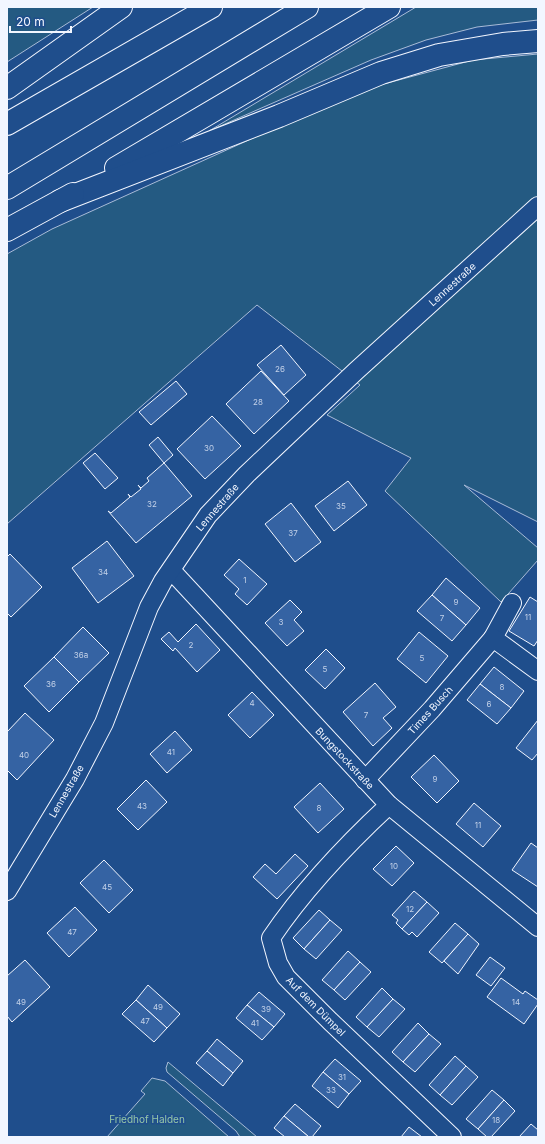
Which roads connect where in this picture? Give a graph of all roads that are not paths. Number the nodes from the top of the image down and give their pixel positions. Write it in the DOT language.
graph roads {
  1 [pos="121,7"];
  2 [pos="211,7"];
  3 [pos="307,7"];
  4 [pos="389,7"];
  5 [pos="538,41"];
  6 [pos="7,88"];
  7 [pos="7,124"];
  8 [pos="7,188"];
  9 [pos="60,201"];
  10 [pos="538,206"];
  11 [pos="7,230"];
  12 [pos="171,570"];
  13 [pos="512,603"];
  14 [pos="493,638"];
  15 [pos="538,671"];
  16 [pos="365,780"];
  17 [pos="389,805"];
  18 [pos="7,891"];
  19 [pos="538,927"];
  20 [pos="452,1137"];
  1 -- 6 [label="highway"];
  2 -- 7 [label="highway"];
  3 -- 8 [label="highway"];
  4 -- 9 [label="highway"];
  5 -- 9 [label="highway"];
  9 -- 11 [label="highway"];
  10 -- 12 [label="street, Lennestraße"];
  12 -- 16 [label="street, Bungstockstraße"];
  12 -- 18 [label="street, Lennestraße"];
  13 -- 14 [label="street, Times Busch"];
  14 -- 15 [label="street"];
  14 -- 16 [label="street, Times Busch"];
  16 -- 17 [label="street, Bungstockstraße"];
  17 -- 19 [label="street, Bungstockstraße"];
  17 -- 20 [label="street, Auf dem Dümpel"];
}
